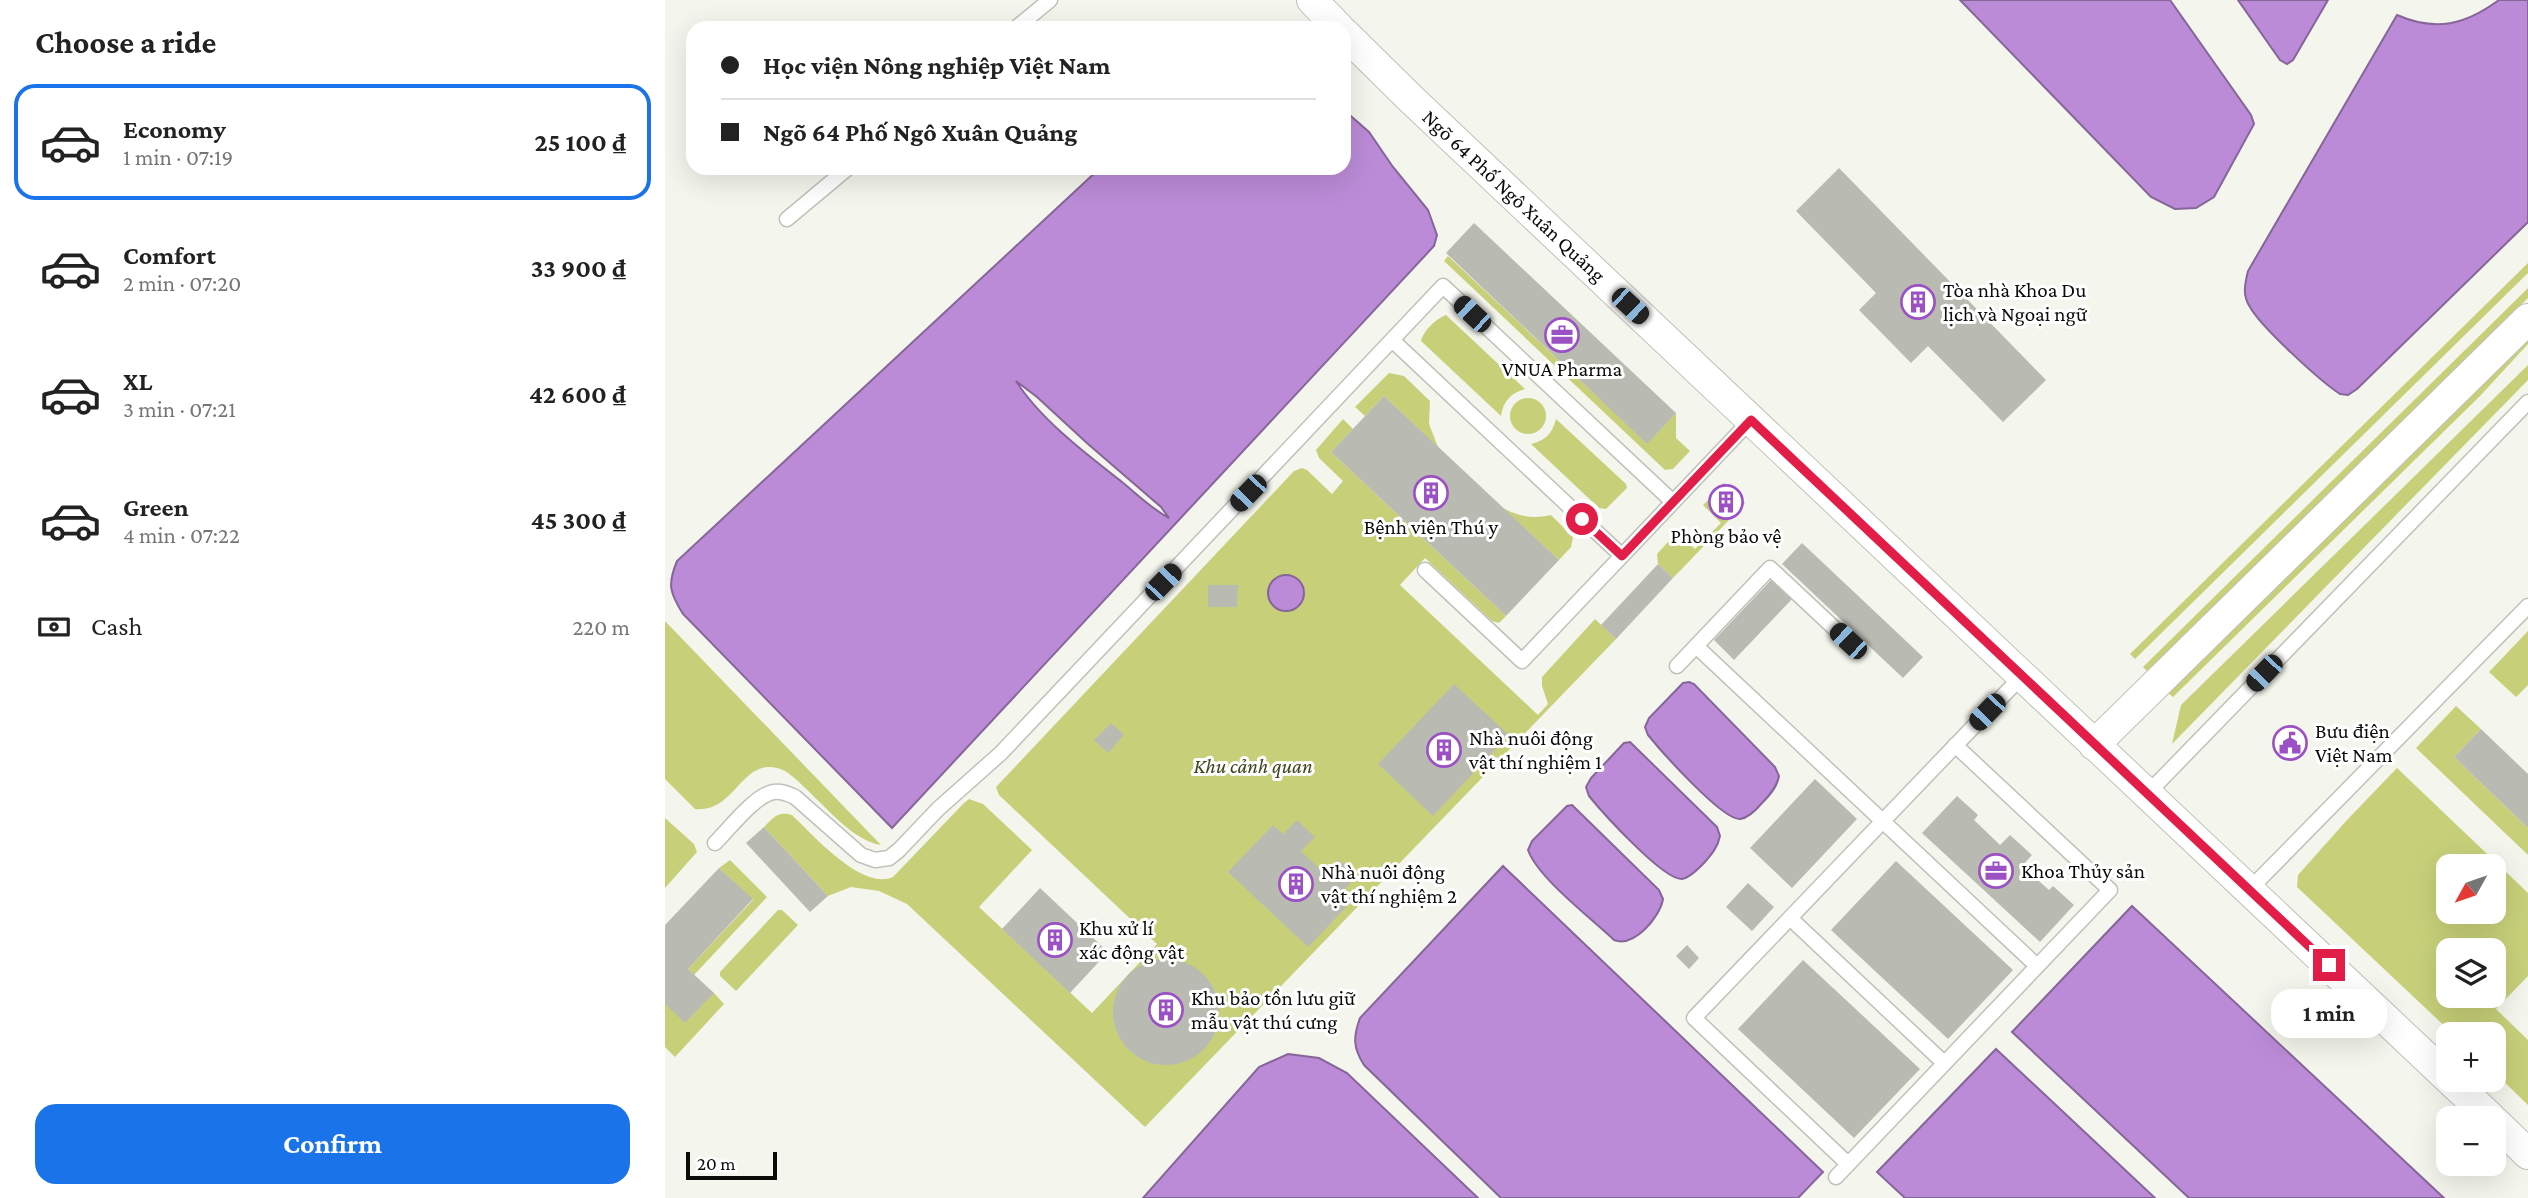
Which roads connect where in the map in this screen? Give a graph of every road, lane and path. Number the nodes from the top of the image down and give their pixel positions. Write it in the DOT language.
graph roads {
  1 [pos="1050,0"];
  2 [pos="1313,1"];
  3 [pos="1024,21"];
  4 [pos="1332,21"];
  5 [pos="1351,40"];
  6 [pos="840,175"];
  7 [pos="787,219"];
  8 [pos="2528,319"];
  9 [pos="1392,340"];
  10 [pos="2528,402"];
  11 [pos="1751,420"];
  12 [pos="1673,502"];
  13 [pos="1622,556"];
  14 [pos="1425,570"];
  15 [pos="2528,606"];
  16 [pos="1848,641"];
  17 [pos="1696,646"];
  18 [pos="1677,666"];
  19 [pos="2022,676"];
  20 [pos="1955,745"];
  21 [pos="2094,745"];
  22 [pos="2147,794"];
  23 [pos="1882,821"];
  24 [pos="715,843"];
  25 [pos="2249,890"];
  26 [pos="1790,918"];
  27 [pos="2037,966"];
  28 [pos="1944,1063"];
  29 [pos="2436,1067"];
  30 [pos="2463,1092"];
  31 [pos="2477,1106"];
  32 [pos="2506,1133"];
  33 [pos="2528,1154"];
  34 [pos="1848,1164"];
  35 [pos="1836,1177"];
  1 -- 3 [label="lane"];
  2 -- 4 [label="street"];
  5 -- 11 [label="street, Ngõ 64 Phố Ngô Xuân Quảng"];
  6 -- 7 [label="lane"];
  8 -- 21 [label="street"];
  9 -- 12 [label="lane"];
  9 -- 13 [label="lane"];
  9 -- 24 [label="lane"];
  10 -- 22 [label="lane"];
  11 -- 12 [label="lane"];
  11 -- 19 [label="street, Ngõ 64 Phố Ngô Xuân Quảng"];
  12 -- 13 [label="lane"];
  13 -- 14 [label="lane"];
  15 -- 25 [label="lane"];
  16 -- 17 [label="lane"];
  17 -- 18 [label="lane"];
  17 -- 23 [label="lane"];
  19 -- 20 [label="lane"];
  19 -- 21 [label="street, Ngõ 64 Phố Ngô Xuân Quảng"];
  20 -- 23 [label="lane"];
  20 -- 27 [label="lane"];
  21 -- 22 [label="street, Ngõ 64 Phố Ngô Xuân Quảng"];
  22 -- 25 [label="street, Ngõ 64 Phố Ngô Xuân Quảng"];
  23 -- 26 [label="lane"];
  23 -- 27 [label="lane"];
  25 -- 29 [label="street, Ngõ 64 Phố Ngô Xuân Quảng"];
  26 -- 28 [label="lane"];
  26 -- 34 [label="lane"];
  27 -- 28 [label="lane"];
  28 -- 34 [label="lane"];
  30 -- 31 [label="street, Ngõ 64 Phố Ngô Xuân Quảng"];
  32 -- 33 [label="street, Ngõ 64 Phố Ngô Xuân Quảng"];
  34 -- 35 [label="lane"];
}
